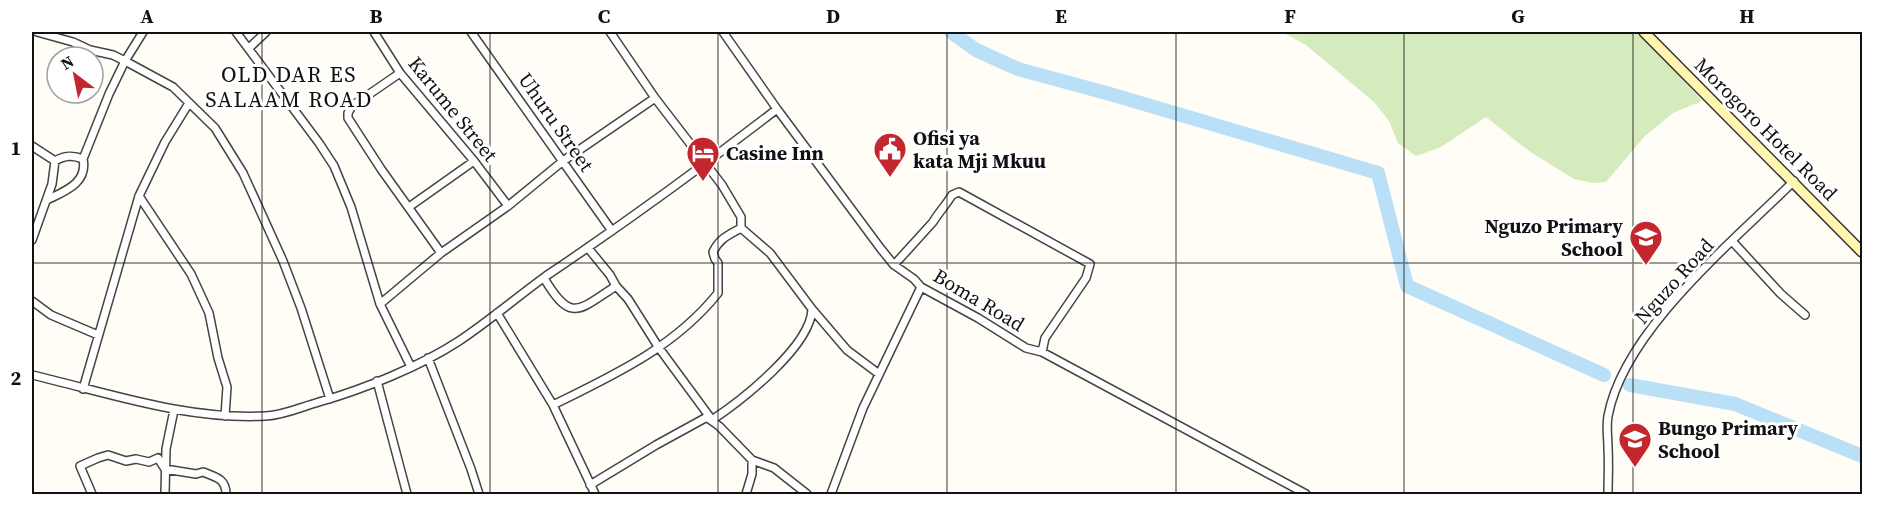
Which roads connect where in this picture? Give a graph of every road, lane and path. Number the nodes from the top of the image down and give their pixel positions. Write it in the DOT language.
graph roads {
  1 [pos="37,32"];
  2 [pos="143,32"];
  3 [pos="236,32"];
  4 [pos="266,32"];
  5 [pos="374,32"];
  6 [pos="471,32"];
  7 [pos="610,32"];
  8 [pos="723,32"];
  9 [pos="1644,32"];
  10 [pos="249,48"];
  11 [pos="125,61"];
  12 [pos="400,73"];
  13 [pos="656,98"];
  14 [pos="189,103"];
  15 [pos="777,109"];
  16 [pos="32,146"];
  17 [pos="83,159"];
  18 [pos="55,161"];
  19 [pos="474,161"];
  20 [pos="563,161"];
  21 [pos="705,164"];
  22 [pos="1794,181"];
  23 [pos="139,196"];
  24 [pos="47,200"];
  25 [pos="508,206"];
  26 [pos="409,207"];
  27 [pos="741,228"];
  28 [pos="612,231"];
  29 [pos="32,240"];
  30 [pos="1732,241"];
  31 [pos="588,248"];
  32 [pos="1863,252"];
  33 [pos="441,253"];
  34 [pos="894,265"];
  35 [pos="544,278"];
  36 [pos="616,286"];
  37 [pos="921,286"];
  38 [pos="32,301"];
  39 [pos="380,303"];
  40 [pos="812,309"];
  41 [pos="496,313"];
  42 [pos="1805,315"];
  43 [pos="828,327"];
  44 [pos="806,332"];
  45 [pos="98,335"];
  46 [pos="659,348"];
  47 [pos="1042,352"];
  48 [pos="428,358"];
  49 [pos="411,367"];
  50 [pos="879,374"];
  51 [pos="32,375"];
  52 [pos="377,381"];
  53 [pos="83,389"];
  54 [pos="330,399"];
  55 [pos="553,405"];
  56 [pos="174,411"];
  57 [pos="225,416"];
  58 [pos="710,418"];
  59 [pos="752,460"];
  60 [pos="165,469"];
  61 [pos="590,485"];
  62 [pos="92,495"];
  63 [pos="165,495"];
  64 [pos="226,495"];
  65 [pos="407,495"];
  66 [pos="478,495"];
  67 [pos="595,495"];
  68 [pos="746,495"];
  69 [pos="807,495"];
  70 [pos="831,495"];
  71 [pos="1306,495"];
  72 [pos="1608,495"];
  1 -- 11 [label="street"];
  2 -- 11 [label="street"];
  3 -- 10 [label="street"];
  4 -- 10 [label="street"];
  5 -- 12 [label="street, Karume Street"];
  6 -- 20 [label="street, Uhuru Street"];
  7 -- 13 [label="street"];
  8 -- 15 [label="street, Boma Road"];
  9 -- 22 [label="street, Morogoro Hotel Road"];
  10 -- 39 [label="street"];
  11 -- 14 [label="street"];
  11 -- 17 [label="street"];
  12 -- 19 [label="street, Karume Street"];
  12 -- 26 [label="street"];
  13 -- 20 [label="street"];
  13 -- 21 [label="street"];
  14 -- 23 [label="street"];
  14 -- 54 [label="street"];
  15 -- 21 [label="street"];
  15 -- 34 [label="street, Boma Road"];
  16 -- 18 [label="street"];
  17 -- 18 [label="street"];
  17 -- 24 [label="street"];
  18 -- 24 [label="street"];
  19 -- 25 [label="street, Karume Street"];
  19 -- 26 [label="street"];
  20 -- 25 [label="street"];
  20 -- 28 [label="street, Uhuru Street"];
  21 -- 27 [label="street"];
  21 -- 28 [label="street"];
  22 -- 30 [label="street, Nguzo Road"];
  22 -- 32 [label="street, Morogoro Hotel Road"];
  23 -- 45 [label="street"];
  23 -- 57 [label="street"];
  24 -- 29 [label="street"];
  25 -- 33 [label="street"];
  26 -- 33 [label="street"];
  27 -- 40 [label="street"];
  27 -- 46 [label="street"];
  28 -- 31 [label="street"];
  30 -- 42 [label="street"];
  30 -- 72 [label="street, Nguzo Road"];
  31 -- 35 [label="street"];
  31 -- 36 [label="street"];
  33 -- 39 [label="street"];
  34 -- 37 [label="street, Boma Road"];
  34 -- 47 [label="street"];
  35 -- 36 [label="street"];
  35 -- 41 [label="street"];
  36 -- 46 [label="street"];
  37 -- 47 [label="street, Boma Road"];
  37 -- 50 [label="street"];
  38 -- 45 [label="street"];
  39 -- 49 [label="street"];
  40 -- 43 [label="street"];
  40 -- 44 [label="street"];
  41 -- 48 [label="street"];
  41 -- 55 [label="street"];
  43 -- 44 [label="street"];
  43 -- 50 [label="street"];
  44 -- 58 [label="street"];
  45 -- 53 [label="street"];
  46 -- 55 [label="street"];
  46 -- 58 [label="street"];
  47 -- 71 [label="street, Boma Road"];
  48 -- 49 [label="street"];
  48 -- 66 [label="street"];
  49 -- 52 [label="street"];
  50 -- 70 [label="street"];
  51 -- 53 [label="street"];
  52 -- 54 [label="street"];
  52 -- 65 [label="street"];
  53 -- 56 [label="street"];
  54 -- 57 [label="street"];
  55 -- 61 [label="street"];
  56 -- 57 [label="street"];
  56 -- 60 [label="street"];
  58 -- 59 [label="street"];
  58 -- 61 [label="street"];
  59 -- 68 [label="street"];
  59 -- 69 [label="street"];
  60 -- 62 [label="street"];
  60 -- 63 [label="street"];
  60 -- 64 [label="street"];
  61 -- 67 [label="street"];
}
